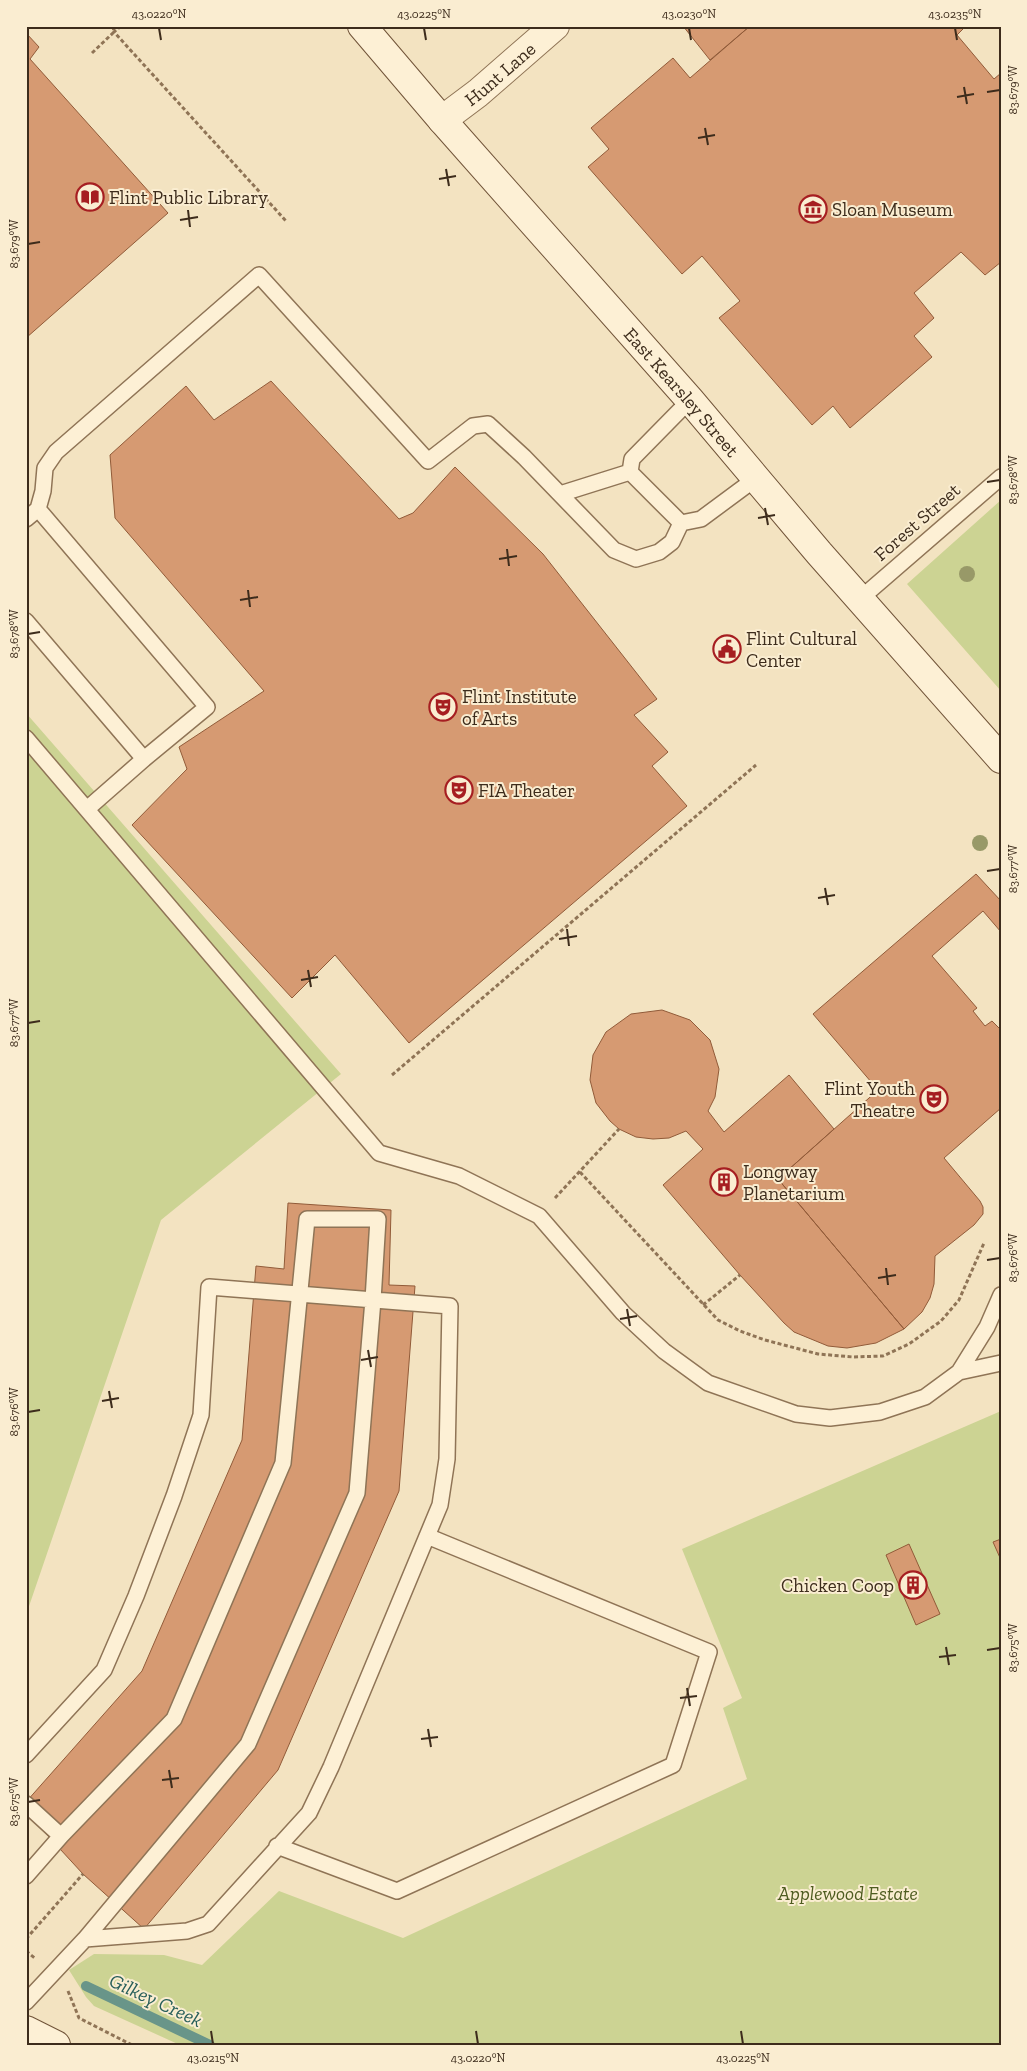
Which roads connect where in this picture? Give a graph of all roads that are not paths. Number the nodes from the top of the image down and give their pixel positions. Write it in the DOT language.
graph roads {
  1 [pos="362,26"];
  2 [pos="555,26"];
  3 [pos="442,120"];
  4 [pos="690,400"];
  5 [pos="630,472"];
  6 [pos="1001,477"];
  7 [pos="755,479"];
  8 [pos="560,494"];
  9 [pos="38,509"];
  10 [pos="26,519"];
  11 [pos="681,523"];
  12 [pos="860,599"];
  13 [pos="26,621"];
  14 [pos="26,738"];
  15 [pos="144,759"];
  16 [pos="1001,759"];
  17 [pos="87,809"];
  18 [pos="300,1294"];
  19 [pos="1001,1294"];
  20 [pos="373,1300"];
  21 [pos="1001,1363"];
  22 [pos="959,1372"];
  23 [pos="427,1536"];
  24 [pos="26,1755"];
  25 [pos="26,1804"];
  26 [pos="62,1836"];
  27 [pos="277,1846"];
  28 [pos="26,1876"];
  29 [pos="85,1939"];
  30 [pos="26,2002"];
  31 [pos="26,2030"];
  32 [pos="56,2045"];
  1 -- 3 [label="street, East Kearsley Street"];
  2 -- 3 [label="street, Hunt Lane"];
  3 -- 4 [label="street, East Kearsley Street"];
  4 -- 5 [label="lane"];
  4 -- 7 [label="street, East Kearsley Street"];
  5 -- 8 [label="lane"];
  5 -- 11 [label="lane"];
  6 -- 12 [label="lane, Forest Street"];
  7 -- 11 [label="lane"];
  7 -- 12 [label="street, East Kearsley Street"];
  8 -- 9 [label="lane"];
  8 -- 11 [label="lane"];
  9 -- 10 [label="lane"];
  9 -- 15 [label="lane"];
  12 -- 16 [label="street, East Kearsley Street"];
  13 -- 15 [label="lane"];
  14 -- 17 [label="lane"];
  15 -- 17 [label="lane"];
  17 -- 22 [label="lane"];
  18 -- 20 [label="lane"];
  18 -- 20 [label="lane"];
  18 -- 24 [label="lane"];
  18 -- 26 [label="lane"];
  19 -- 22 [label="lane"];
  20 -- 23 [label="lane"];
  20 -- 29 [label="lane"];
  21 -- 22 [label="lane"];
  23 -- 27 [label="lane"];
  23 -- 27 [label="lane"];
  25 -- 26 [label="lane"];
  26 -- 28 [label="lane"];
  27 -- 29 [label="lane"];
  29 -- 30 [label="lane"];
  31 -- 32 [label="street"];
}
